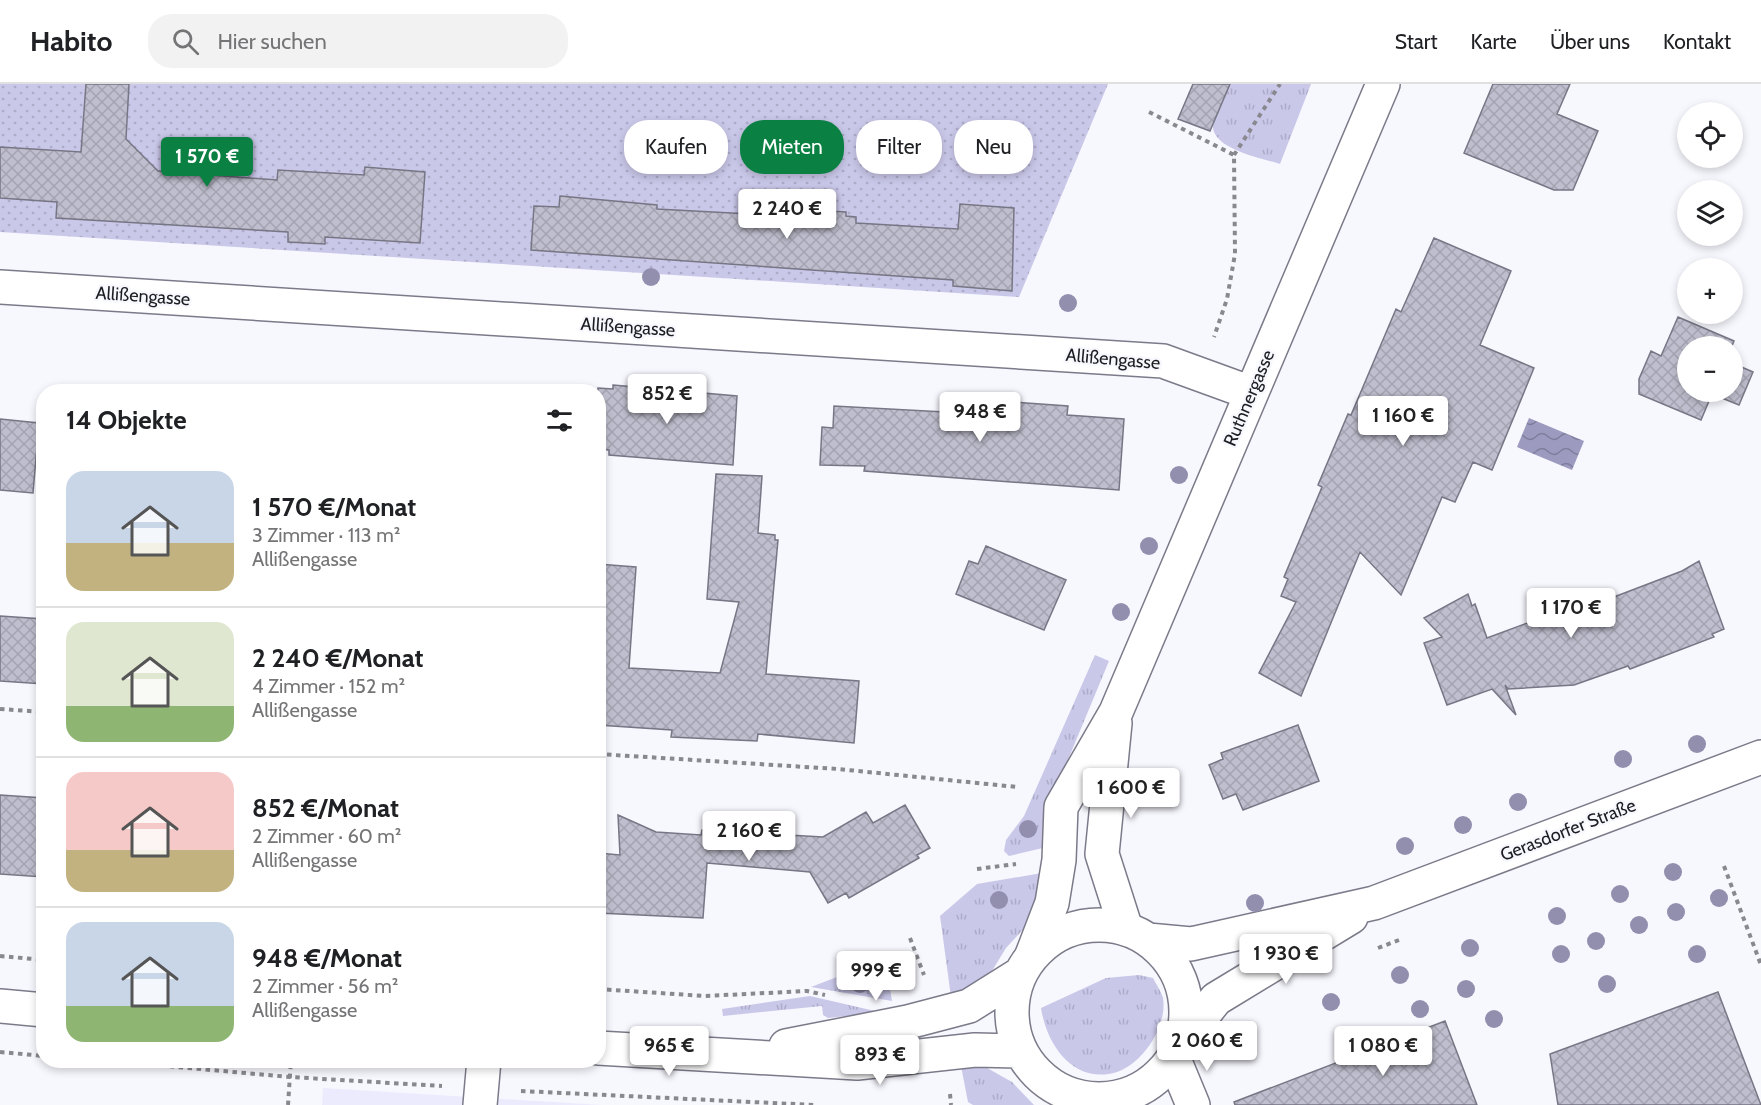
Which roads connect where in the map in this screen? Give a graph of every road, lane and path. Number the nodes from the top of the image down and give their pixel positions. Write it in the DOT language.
graph roads {
  1 [pos="1280,84"];
  2 [pos="1383,84"];
  3 [pos="1149,112"];
  4 [pos="1234,155"];
  5 [pos="0,287"];
  6 [pos="1201,374"];
  7 [pos="1251,393"];
  8 [pos="0,709"];
  9 [pos="36,711"];
  10 [pos="1116,712"];
  11 [pos="606,755"];
  12 [pos="1761,757"];
  13 [pos="1017,787"];
  14 [pos="1019,864"];
  15 [pos="1724,866"];
  16 [pos="977,869"];
  17 [pos="1374,903"];
  18 [pos="1137,934"];
  19 [pos="910,938"];
  20 [pos="0,956"];
  21 [pos="36,959"];
  22 [pos="1026,964"];
  23 [pos="1761,965"];
  24 [pos="926,980"];
  25 [pos="606,990"];
  26 [pos="828,995"];
  27 [pos="0,1006"];
  28 [pos="36,1009"];
  29 [pos="606,1048"];
  30 [pos="1020,1051"];
  31 [pos="0,1052"];
  32 [pos="1177,1052"];
  33 [pos="36,1055"];
  34 [pos="742,1055"];
  35 [pos="290,1068"];
  36 [pos="483,1068"];
  37 [pos="645,1097"];
  38 [pos="1059,1099"];
  39 [pos="1112,1102"];
  40 [pos="288,1105"];
  41 [pos="480,1105"];
  42 [pos="645,1105"];
  43 [pos="1192,1105"];
  1 -- 4 [label="path"];
  2 -- 7 [label="street, Ruthnergasse"];
  3 -- 4 [label="path"];
  4 -- 6 [label="path"];
  5 -- 6 [label="street, Allißengasse"];
  6 -- 7 [label="street, Allißengasse"];
  7 -- 10 [label="street, Ruthnergasse"];
  8 -- 9 [label="path"];
  10 -- 18 [label="street, Ruthnergasse"];
  10 -- 22 [label="street, Ruthnergasse"];
  11 -- 13 [label="path"];
  12 -- 17 [label="street, Gerasdorfer Straße"];
  14 -- 16 [label="path"];
  15 -- 23 [label="path"];
  17 -- 18 [label="street, Gerasdorfer Straße"];
  17 -- 32 [label="street, Gerasdorfer Straße"];
  18 -- 22 [label="street, Gerasdorfer Straße"];
  18 -- 32 [label="street, Gerasdorfer Straße"];
  19 -- 24 [label="path"];
  20 -- 21 [label="path"];
  22 -- 30 [label="street, Gerasdorfer Straße"];
  22 -- 34 [label="street, Gerasdorfer Straße"];
  25 -- 26 [label="path"];
  27 -- 28 [label="street"];
  29 -- 34 [label="street, Gerasdorfer Straße"];
  30 -- 34 [label="street, Gerasdorfer Straße"];
  30 -- 38 [label="street, Gerasdorfer Straße"];
  31 -- 33 [label="path"];
  32 -- 39 [label="street, Gerasdorfer Straße"];
  32 -- 43 [label="street"];
  35 -- 40 [label="path"];
  36 -- 41 [label="street"];
  37 -- 42 [label="path"];
  38 -- 39 [label="street, Gerasdorfer Straße"];
}
